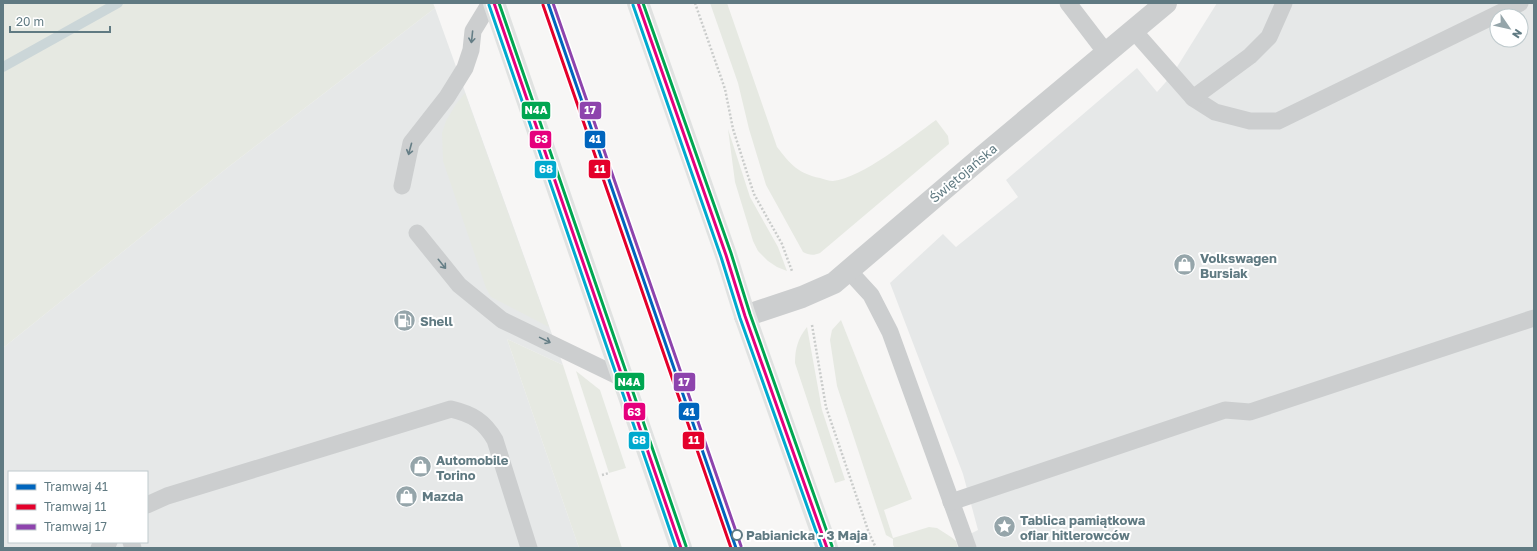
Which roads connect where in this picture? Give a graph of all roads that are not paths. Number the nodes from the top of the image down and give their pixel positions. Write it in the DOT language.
graph roads {
  1 [pos="490,3"];
  2 [pos="494,3"];
  3 [pos="1068,3"];
  4 [pos="1166,3"];
  5 [pos="1284,3"];
  6 [pos="1520,3"];
  7 [pos="642,6"];
  8 [pos="1134,31"];
  9 [pos="1107,54"];
  10 [pos="1193,98"];
  11 [pos="402,186"];
  12 [pos="417,233"];
  13 [pos="849,272"];
  14 [pos="745,316"];
  15 [pos="1534,318"];
  16 [pos="624,379"];
  17 [pos="951,502"];
  18 [pos="148,505"];
  19 [pos="529,548"];
  20 [pos="682,548"];
  21 [pos="827,548"];
  22 [pos="968,548"];
  1 -- 11 [label="lane, one-way"];
  2 -- 16 [label="main road"];
  3 -- 9 [label="lane"];
  4 -- 8 [label="street, Świętojańska"];
  5 -- 10 [label="lane"];
  6 -- 10 [label="lane"];
  7 -- 14 [label="main road"];
  8 -- 9 [label="street, Świętojańska"];
  8 -- 10 [label="lane"];
  9 -- 13 [label="street, Świętojańska"];
  12 -- 16 [label="lane, one-way"];
  13 -- 14 [label="street, Świętojańska"];
  13 -- 17 [label="lane"];
  14 -- 21 [label="main road"];
  15 -- 17 [label="lane"];
  16 -- 20 [label="main road"];
  17 -- 22 [label="lane"];
  18 -- 19 [label="lane"];
}
